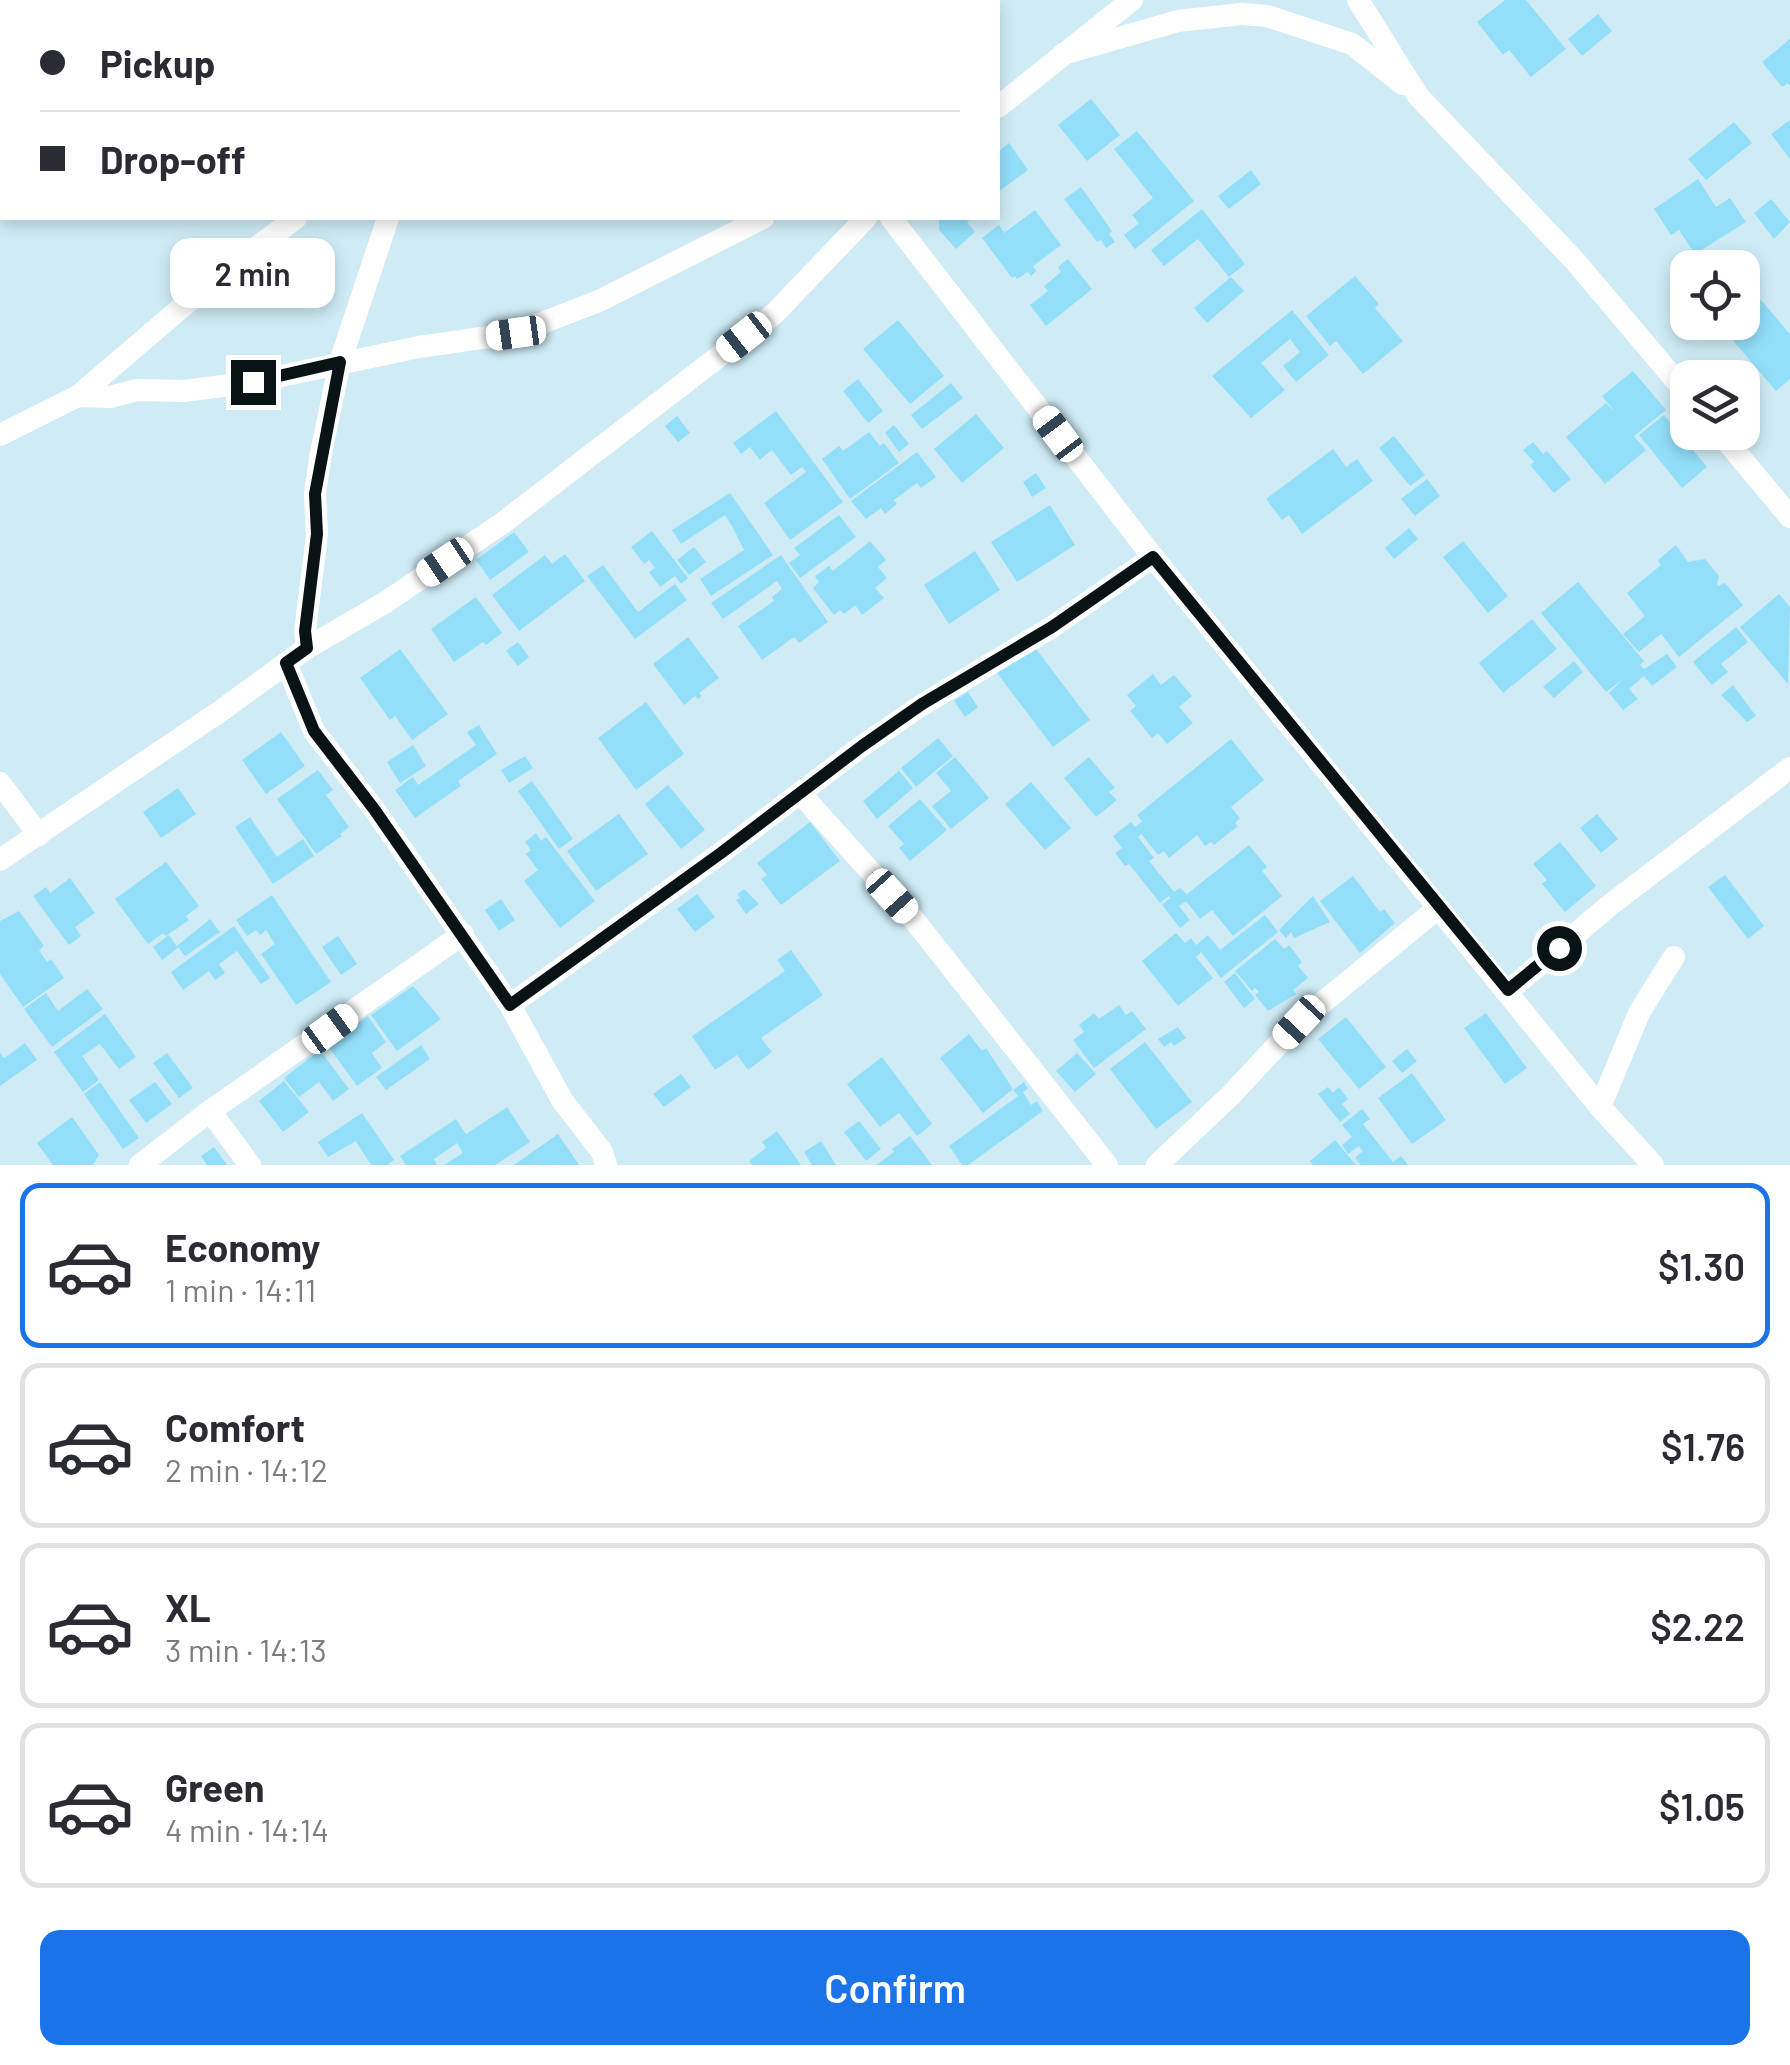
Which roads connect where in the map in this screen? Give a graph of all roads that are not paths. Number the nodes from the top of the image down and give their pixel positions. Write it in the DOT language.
graph roads {
  1 [pos="1132,0"];
  2 [pos="1358,0"];
  3 [pos="1064,54"];
  4 [pos="1418,96"];
  5 [pos="1000,105"];
  6 [pos="293,220"];
  7 [pos="387,220"];
  8 [pos="759,220"];
  9 [pos="864,220"];
  10 [pos="893,220"];
  11 [pos="340,362"];
  12 [pos="1670,373"];
  13 [pos="78,396"];
  14 [pos="0,435"];
  15 [pos="1734,450"];
  16 [pos="1790,517"];
  17 [pos="1153,557"];
  18 [pos="307,648"];
  19 [pos="286,663"];
  20 [pos="1790,768"];
  21 [pos="0,784"];
  22 [pos="800,793"];
  23 [pos="39,835"];
  24 [pos="0,860"];
  25 [pos="1438,908"];
  26 [pos="462,934"];
  27 [pos="1674,958"];
  28 [pos="1508,990"];
  29 [pos="510,1005"];
  30 [pos="1600,1107"];
  31 [pos="210,1110"];
  32 [pos="140,1165"];
  33 [pos="250,1165"];
  34 [pos="606,1165"];
  35 [pos="1107,1165"];
  36 [pos="1158,1165"];
  37 [pos="1653,1165"];
  1 -- 3 [label="street"];
  2 -- 4 [label="street"];
  3 -- 4 [label="street"];
  3 -- 5 [label="street"];
  4 -- 12 [label="street"];
  6 -- 13 [label="street"];
  7 -- 11 [label="street"];
  8 -- 11 [label="street"];
  9 -- 18 [label="street"];
  10 -- 17 [label="street"];
  11 -- 13 [label="street"];
  11 -- 18 [label="street"];
  13 -- 14 [label="street"];
  15 -- 16 [label="street"];
  17 -- 22 [label="street"];
  17 -- 25 [label="street"];
  18 -- 19 [label="street"];
  19 -- 23 [label="street"];
  19 -- 26 [label="street"];
  20 -- 28 [label="street"];
  21 -- 23 [label="street"];
  22 -- 29 [label="street"];
  22 -- 35 [label="street"];
  23 -- 24 [label="street"];
  25 -- 28 [label="street"];
  25 -- 36 [label="street"];
  26 -- 29 [label="street"];
  26 -- 31 [label="street"];
  27 -- 30 [label="street"];
  28 -- 30 [label="street"];
  29 -- 34 [label="street"];
  30 -- 37 [label="street"];
  31 -- 32 [label="street"];
  31 -- 33 [label="street"];
}
